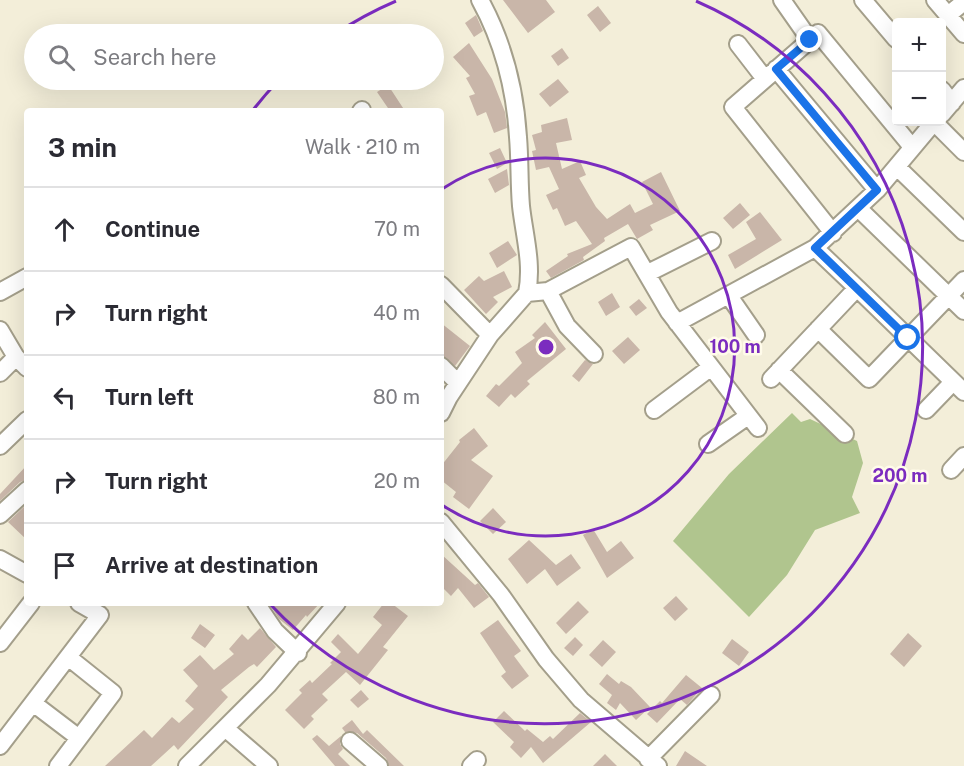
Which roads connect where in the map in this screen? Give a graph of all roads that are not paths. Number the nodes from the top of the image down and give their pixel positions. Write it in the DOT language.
graph roads {
  1 [pos="480,0"];
  2 [pos="782,0"];
  3 [pos="863,0"];
  4 [pos="935,0"];
  5 [pos="964,2"];
  6 [pos="948,15"];
  7 [pos="892,33"];
  8 [pos="964,34"];
  9 [pos="810,40"];
  10 [pos="738,44"];
  11 [pos="771,74"];
  12 [pos="964,88"];
  13 [pos="946,101"];
  14 [pos="930,126"];
  15 [pos="938,126"];
  16 [pos="912,147"];
  17 [pos="964,152"];
  18 [pos="897,167"];
  19 [pos="877,190"];
  20 [pos="858,208"];
  21 [pos="964,232"];
  22 [pos="833,233"];
  23 [pos="712,241"];
  24 [pos="815,248"];
  25 [pos="648,273"];
  26 [pos="24,279"];
  27 [pos="964,280"];
  28 [pos="444,288"];
  29 [pos="857,288"];
  30 [pos="548,291"];
  31 [pos="0,292"];
  32 [pos="527,293"];
  33 [pos="729,296"];
  34 [pos="949,296"];
  35 [pos="964,311"];
  36 [pos="677,323"];
  37 [pos="818,329"];
  38 [pos="0,330"];
  39 [pos="490,335"];
  40 [pos="756,335"];
  41 [pos="908,338"];
  42 [pos="594,354"];
  43 [pos="22,362"];
  44 [pos="711,368"];
  45 [pos="444,369"];
  46 [pos="0,373"];
  47 [pos="458,383"];
  48 [pos="959,387"];
  49 [pos="444,408"];
  50 [pos="654,410"];
  51 [pos="926,410"];
  52 [pos="24,423"];
  53 [pos="845,434"];
  54 [pos="708,444"];
  55 [pos="0,446"];
  56 [pos="964,456"];
  57 [pos="951,470"];
  58 [pos="24,493"];
  59 [pos="0,515"];
  60 [pos="444,526"];
  61 [pos="0,559"];
  62 [pos="24,572"];
  63 [pos="29,606"];
  64 [pos="84,606"];
  65 [pos="258,606"];
  66 [pos="335,606"];
  67 [pos="0,643"];
  68 [pos="298,652"];
  69 [pos="68,657"];
  70 [pos="711,695"];
  71 [pos="33,703"];
  72 [pos="225,728"];
  73 [pos="79,738"];
  74 [pos="350,741"];
  75 [pos="0,746"];
  76 [pos="653,762"];
  77 [pos="58,766"];
  78 [pos="187,766"];
  79 [pos="269,766"];
  80 [pos="379,766"];
  1 -- 32 [label="street"];
  2 -- 9 [label="street"];
  3 -- 7 [label="street"];
  4 -- 6 [label="street"];
  5 -- 6 [label="street"];
  6 -- 8 [label="street"];
  9 -- 11 [label="street"];
  9 -- 16 [label="street"];
  10 -- 11 [label="street"];
  11 -- 19 [label="street"];
  11 -- 22 [label="street"];
  12 -- 13 [label="street"];
  14 -- 16 [label="street"];
  15 -- 17 [label="street"];
  16 -- 18 [label="street"];
  18 -- 19 [label="street"];
  18 -- 21 [label="street"];
  19 -- 20 [label="street"];
  20 -- 22 [label="street"];
  20 -- 34 [label="street"];
  22 -- 24 [label="street"];
  23 -- 25 [label="street"];
  24 -- 29 [label="street"];
  24 -- 33 [label="street"];
  25 -- 30 [label="street"];
  25 -- 36 [label="street"];
  26 -- 31 [label="street"];
  27 -- 34 [label="street"];
  28 -- 39 [label="street"];
  29 -- 37 [label="street"];
  29 -- 41 [label="street"];
  30 -- 32 [label="street"];
  30 -- 42 [label="street"];
  32 -- 39 [label="street"];
  33 -- 36 [label="street"];
  33 -- 40 [label="street"];
  34 -- 35 [label="street"];
  34 -- 41 [label="street"];
  36 -- 44 [label="street"];
  37 -- 41 [label="street"];
  37 -- 53 [label="street"];
  38 -- 43 [label="street"];
  39 -- 47 [label="street"];
  41 -- 48 [label="street"];
  43 -- 46 [label="street"];
  44 -- 50 [label="street"];
  44 -- 54 [label="street"];
  45 -- 47 [label="street"];
  47 -- 49 [label="street"];
  48 -- 51 [label="street"];
  52 -- 55 [label="street"];
  56 -- 57 [label="street"];
  58 -- 59 [label="street"];
  60 -- 76 [label="street"];
  61 -- 62 [label="street"];
  63 -- 67 [label="street"];
  64 -- 69 [label="street"];
  65 -- 68 [label="street"];
  66 -- 68 [label="street"];
  68 -- 72 [label="street"];
  69 -- 71 [label="street"];
  69 -- 73 [label="street"];
  70 -- 76 [label="street"];
  71 -- 73 [label="street"];
  71 -- 75 [label="street"];
  72 -- 78 [label="street"];
  72 -- 79 [label="street"];
  73 -- 77 [label="street"];
  74 -- 80 [label="street"];
}
